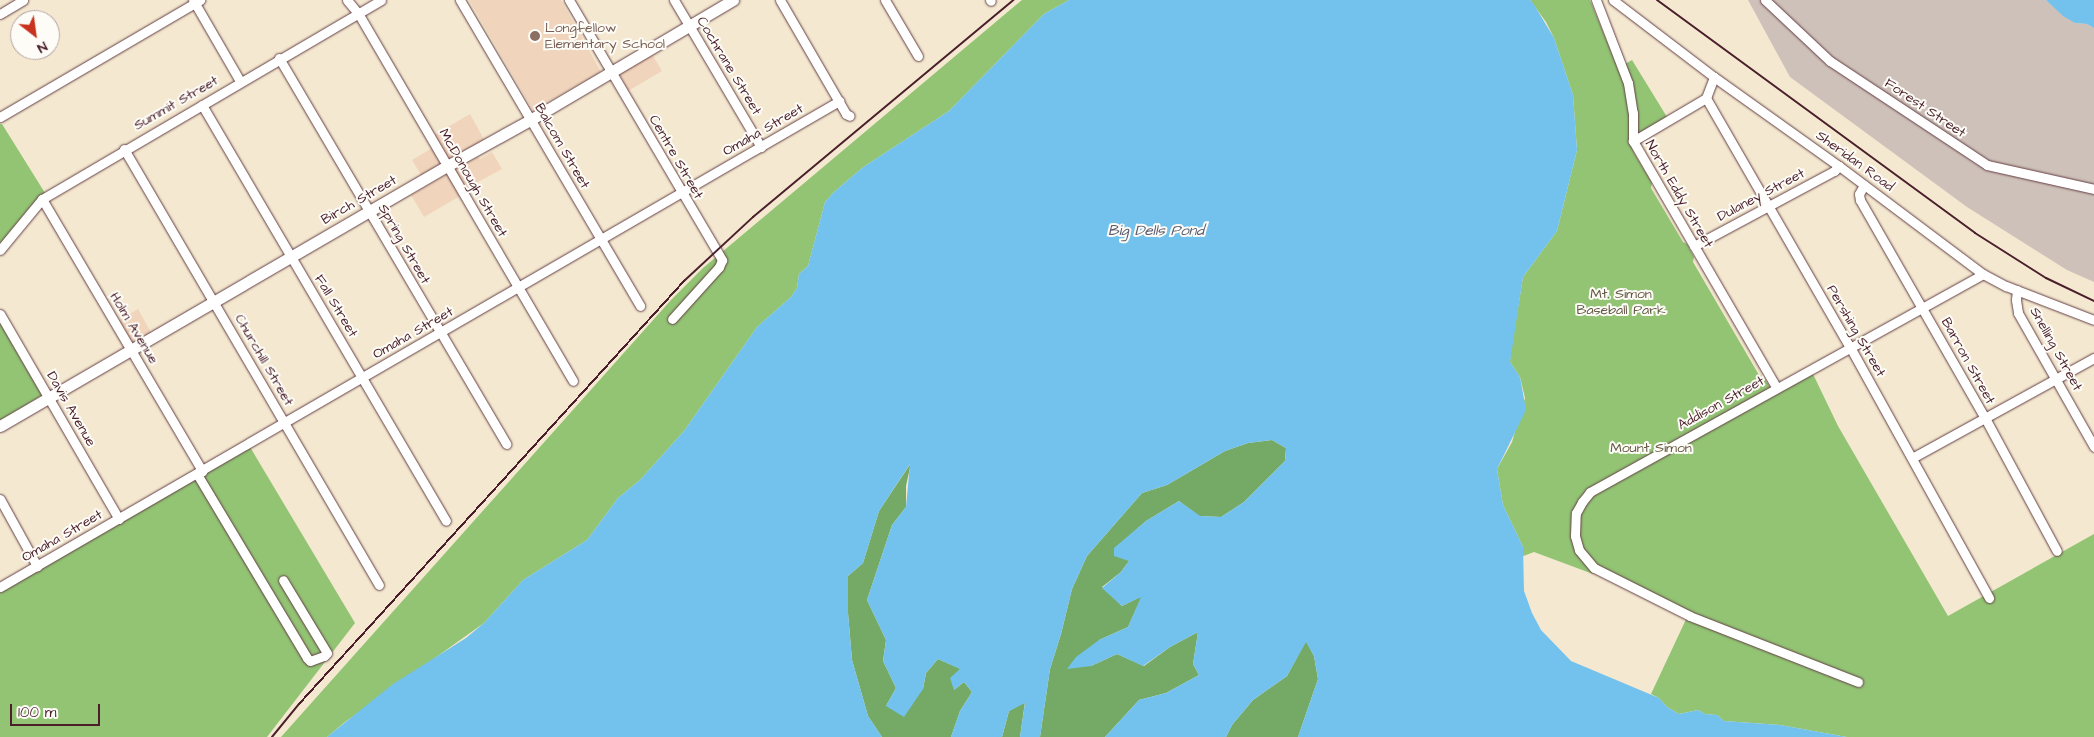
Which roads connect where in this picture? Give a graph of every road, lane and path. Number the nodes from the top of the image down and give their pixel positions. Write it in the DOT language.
graph roads {
  1 [pos="23,0"];
  2 [pos="347,0"];
  3 [pos="381,0"];
  4 [pos="460,0"];
  5 [pos="569,0"];
  6 [pos="674,0"];
  7 [pos="732,0"];
  8 [pos="780,0"];
  9 [pos="885,0"];
  10 [pos="1596,0"];
  11 [pos="1613,0"];
  12 [pos="1765,0"];
  13 [pos="196,1"];
  14 [pos="358,13"];
  15 [pos="0,14"];
  16 [pos="689,26"];
  17 [pos="918,56"];
  18 [pos="278,58"];
  19 [pos="611,72"];
  20 [pos="1714,77"];
  21 [pos="240,81"];
  22 [pos="1706,98"];
  23 [pos="839,102"];
  24 [pos="202,105"];
  25 [pos="850,116"];
  26 [pos="0,117"];
  27 [pos="530,120"];
  28 [pos="1633,141"];
  29 [pos="761,147"];
  30 [pos="124,149"];
  31 [pos="447,166"];
  32 [pos="1839,166"];
  33 [pos="1864,185"];
  34 [pos="2094,189"];
  35 [pos="682,193"];
  36 [pos="42,199"];
  37 [pos="1769,207"];
  38 [pos="369,212"];
  39 [pos="601,240"];
  40 [pos="1694,246"];
  41 [pos="0,250"];
  42 [pos="290,257"];
  43 [pos="1983,274"];
  44 [pos="519,288"];
  45 [pos="2017,290"];
  46 [pos="215,302"];
  47 [pos="640,306"];
  48 [pos="1922,308"];
  49 [pos="0,314"];
  50 [pos="672,319"];
  51 [pos="2094,320"];
  52 [pos="440,333"];
  53 [pos="1850,347"];
  54 [pos="131,350"];
  55 [pos="2094,358"];
  56 [pos="362,378"];
  57 [pos="2056,379"];
  58 [pos="573,381"];
  59 [pos="1776,387"];
  60 [pos="49,398"];
  61 [pos="1984,418"];
  62 [pos="284,423"];
  63 [pos="0,426"];
  64 [pos="2093,442"];
  65 [pos="506,444"];
  66 [pos="1912,458"];
  67 [pos="199,473"];
  68 [pos="0,499"];
  69 [pos="119,519"];
  70 [pos="446,521"];
  71 [pos="2057,551"];
  72 [pos="37,566"];
  73 [pos="283,580"];
  74 [pos="379,585"];
  75 [pos="0,587"];
  76 [pos="1989,598"];
  77 [pos="1858,682"];
  1 -- 15 [label="street"];
  2 -- 14 [label="street, McDonough Street"];
  3 -- 14 [label="street, Summit Street"];
  4 -- 27 [label="street, Balcom Street"];
  5 -- 19 [label="street, Centre Street"];
  6 -- 16 [label="street, Cochrane Street"];
  7 -- 16 [label="main road, Birch Street"];
  8 -- 23 [label="street"];
  9 -- 17 [label="street"];
  10 -- 28 [label="street, North Eddy Street"];
  11 -- 20 [label="street, Sheridan Road"];
  12 -- 34 [label="street, Forest Street"];
  13 -- 21 [label="street"];
  13 -- 26 [label="street"];
  14 -- 18 [label="street, Summit Street"];
  14 -- 31 [label="street, McDonough Street"];
  16 -- 19 [label="main road, Birch Street"];
  16 -- 29 [label="street, Cochrane Street"];
  18 -- 21 [label="street, Summit Street"];
  18 -- 38 [label="street, Spring Street"];
  19 -- 27 [label="main road, Birch Street"];
  19 -- 35 [label="street, Centre Street"];
  20 -- 22 [label="street"];
  20 -- 32 [label="street, Sheridan Road"];
  21 -- 24 [label="street, Summit Street"];
  22 -- 28 [label="street"];
  22 -- 37 [label="street, Pershing Street"];
  23 -- 25 [label="street"];
  23 -- 29 [label="street, Omaha Street"];
  24 -- 30 [label="street, Summit Street"];
  24 -- 42 [label="street, Fall Street"];
  27 -- 31 [label="main road, Birch Street"];
  27 -- 39 [label="street, Balcom Street"];
  28 -- 40 [label="street, North Eddy Street"];
  29 -- 35 [label="street, Omaha Street"];
  30 -- 36 [label="street, Summit Street"];
  30 -- 46 [label="street, Churchill Street"];
  31 -- 38 [label="main road, Birch Street"];
  31 -- 44 [label="street, McDonough Street"];
  32 -- 33 [label="street, Sheridan Road"];
  32 -- 37 [label="street, Dulaney Street"];
  33 -- 43 [label="street, Sheridan Road"];
  33 -- 48 [label="street, Barron Street"];
  35 -- 39 [label="street, Omaha Street"];
  35 -- 50 [label="street, Centre Street"];
  36 -- 41 [label="street, Summit Street"];
  36 -- 54 [label="street, Holm Avenue"];
  37 -- 40 [label="street, Dulaney Street"];
  37 -- 53 [label="street, Pershing Street"];
  38 -- 42 [label="main road, Birch Street"];
  38 -- 52 [label="street, Spring Street"];
  39 -- 44 [label="street, Omaha Street"];
  39 -- 47 [label="street, Balcom Street"];
  40 -- 59 [label="street, North Eddy Street"];
  42 -- 46 [label="main road, Birch Street"];
  42 -- 56 [label="street, Fall Street"];
  43 -- 45 [label="street, Sheridan Road"];
  43 -- 48 [label="street, Addison Street"];
  44 -- 52 [label="street, Omaha Street"];
  44 -- 58 [label="street, McDonough Street"];
  45 -- 51 [label="street, Sheridan Road"];
  45 -- 57 [label="street, Snelling Street"];
  46 -- 54 [label="main road, Birch Street"];
  46 -- 62 [label="street, Churchill Street"];
  48 -- 53 [label="street, Addison Street"];
  48 -- 61 [label="street, Barron Street"];
  49 -- 60 [label="street, Davis Avenue"];
  52 -- 56 [label="street, Omaha Street"];
  52 -- 65 [label="street, Spring Street"];
  53 -- 59 [label="street, Addison Street"];
  53 -- 66 [label="street, Pershing Street"];
  54 -- 60 [label="main road, Birch Street"];
  54 -- 67 [label="street, Holm Avenue"];
  55 -- 57 [label="street"];
  56 -- 62 [label="street, Omaha Street"];
  56 -- 70 [label="street, Fall Street"];
  57 -- 61 [label="street"];
  57 -- 64 [label="street, Snelling Street"];
  59 -- 77 [label="street, Addison Street"];
  60 -- 63 [label="main road, Birch Street"];
  60 -- 69 [label="street, Davis Avenue"];
  61 -- 66 [label="street"];
  61 -- 71 [label="street, Barron Street"];
  62 -- 67 [label="street, Omaha Street"];
  62 -- 74 [label="street, Churchill Street"];
  66 -- 76 [label="street, Pershing Street"];
  67 -- 69 [label="street, Omaha Street"];
  67 -- 73 [label="street, Holm Avenue"];
  68 -- 72 [label="street"];
  69 -- 72 [label="street, Omaha Street"];
  72 -- 75 [label="street, Omaha Street"];
}
